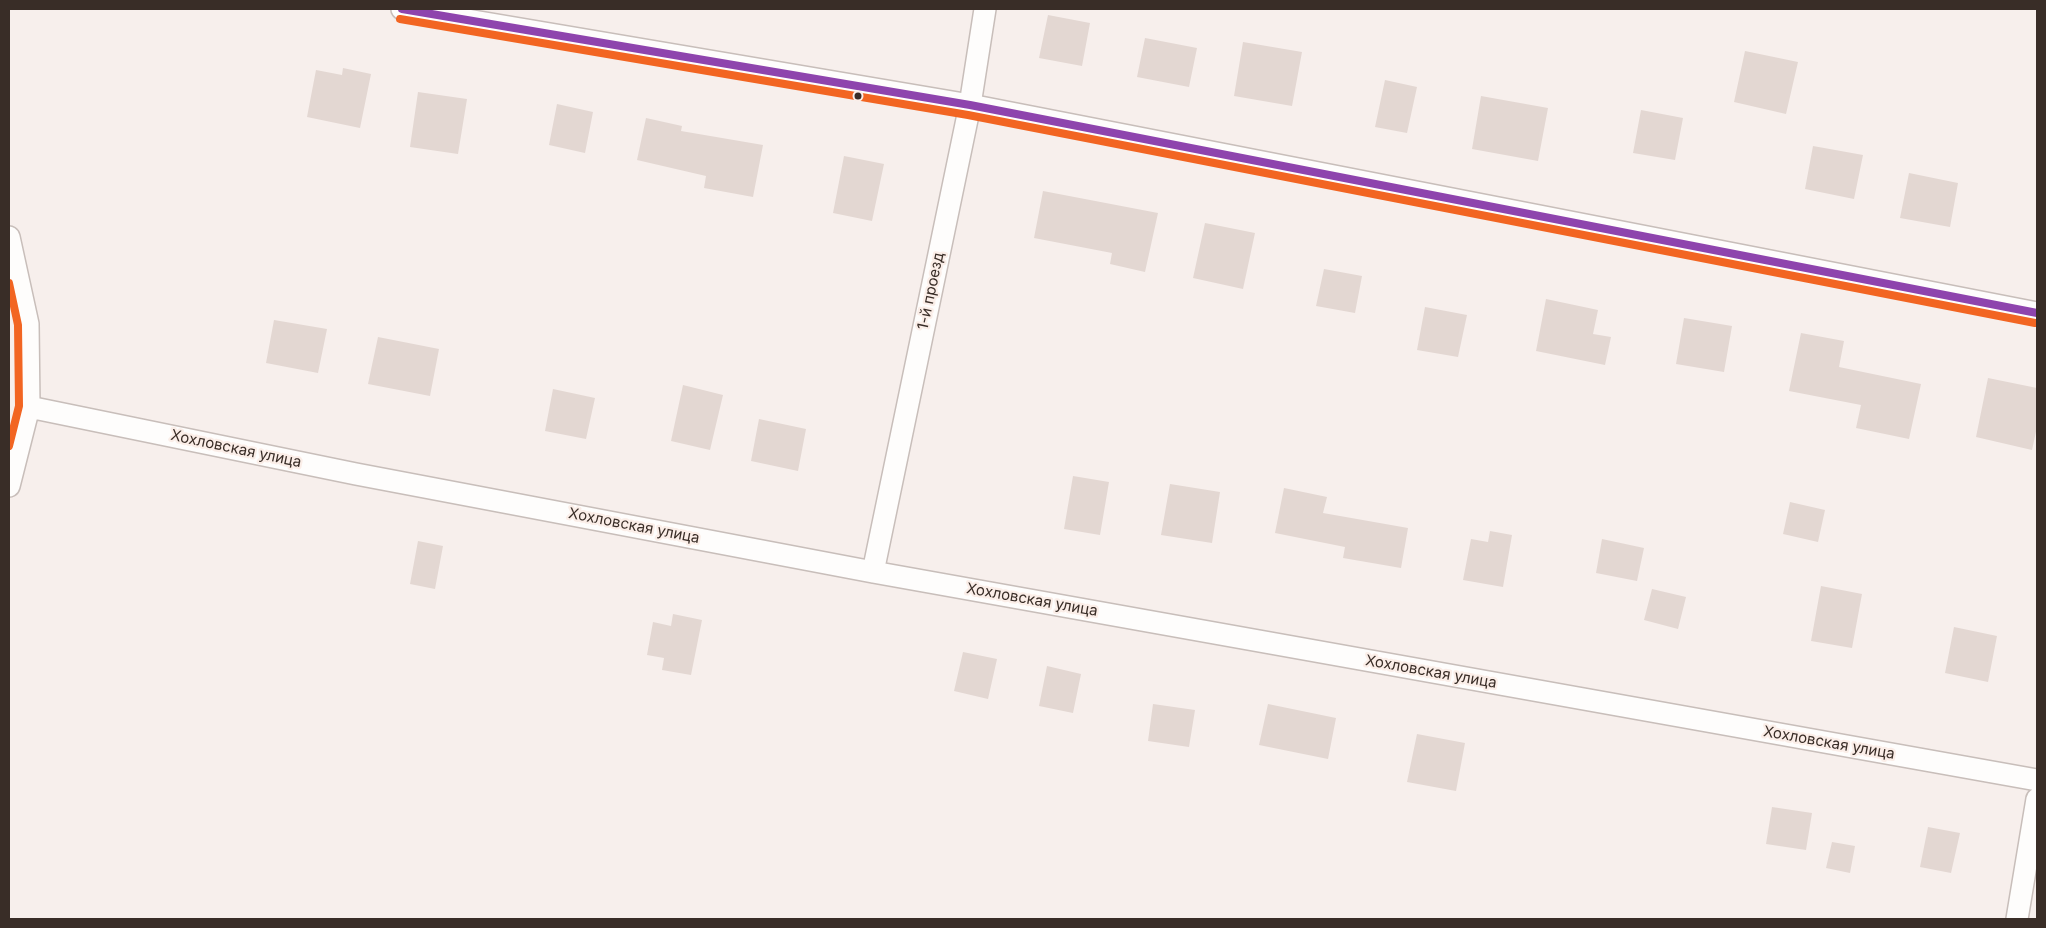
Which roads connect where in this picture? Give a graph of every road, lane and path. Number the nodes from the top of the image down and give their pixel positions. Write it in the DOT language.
graph roads {
  1 [pos="402,9"];
  2 [pos="985,9"];
  3 [pos="970,105"];
  4 [pos="9,237"];
  5 [pos="2037,313"];
  6 [pos="29,407"];
  7 [pos="9,486"];
  8 [pos="872,572"];
  9 [pos="2037,780"];
  10 [pos="2037,799"];
  11 [pos="2017,919"];
  1 -- 3 [label="street"];
  2 -- 3 [label="street, 1-й проезд"];
  3 -- 5 [label="street"];
  3 -- 8 [label="street, 1-й проезд"];
  4 -- 6 [label="street"];
  6 -- 7 [label="street"];
  6 -- 8 [label="street, Хохловская улица"];
  8 -- 9 [label="street, Хохловская улица"];
  10 -- 11 [label="street"];
}
